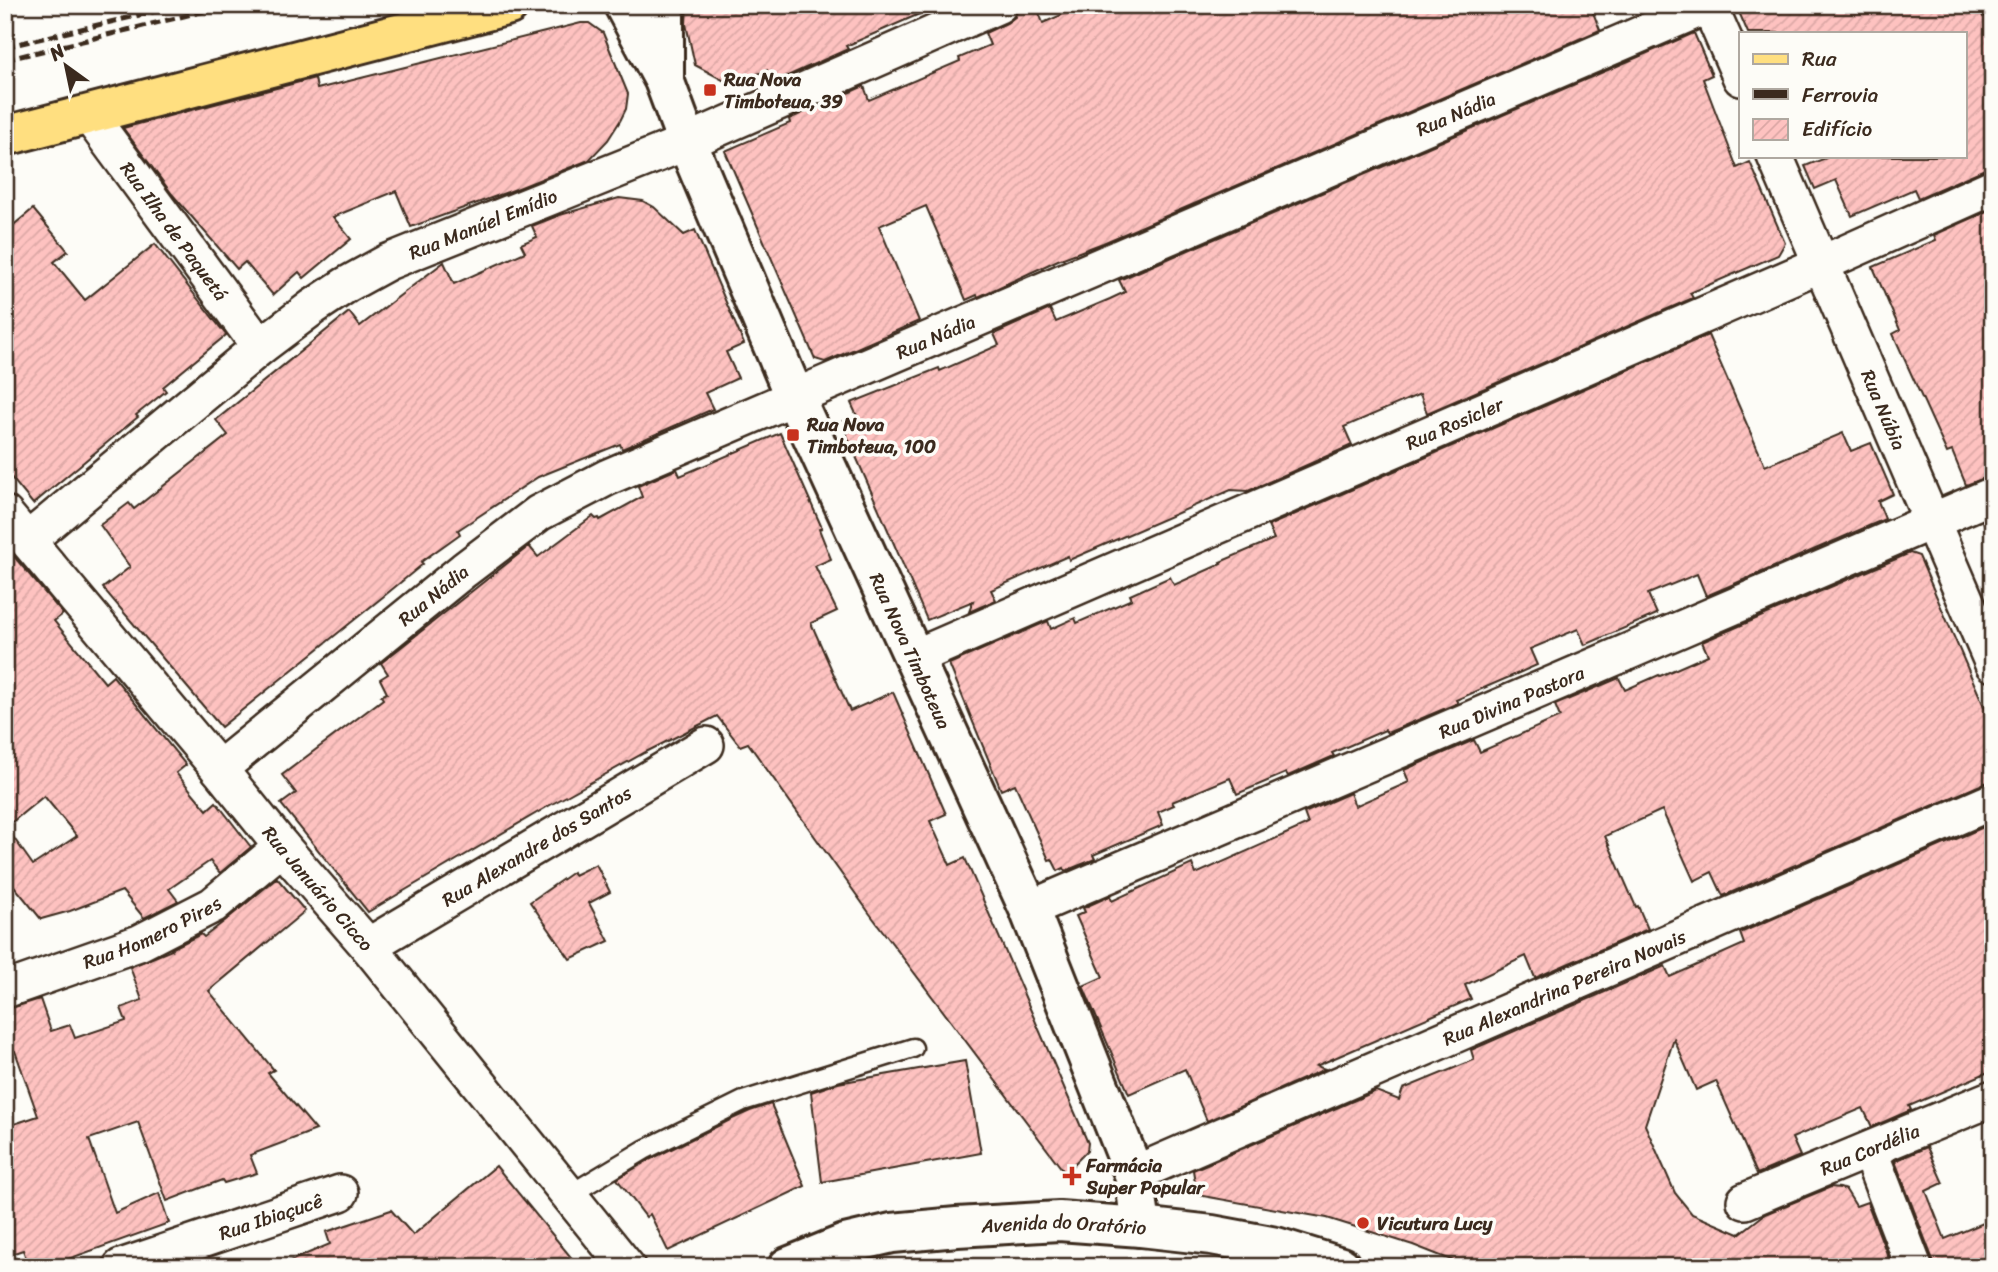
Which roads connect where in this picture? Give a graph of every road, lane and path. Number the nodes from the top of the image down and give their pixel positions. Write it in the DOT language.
graph roads {
  1 [pos="509,5"];
  2 [pos="624,5"];
  3 [pos="666,5"];
  4 [pos="999,5"];
  5 [pos="1709,5"];
  6 [pos="1739,73"];
  7 [pos="664,80"];
  8 [pos="89,115"];
  9 [pos="5,136"];
  10 [pos="687,142"];
  11 [pos="1776,158"];
  12 [pos="1993,187"];
  13 [pos="1821,264"];
  14 [pos="260,347"];
  15 [pos="795,398"];
  16 [pos="1993,495"];
  17 [pos="5,514"];
  18 [pos="1931,521"];
  19 [pos="28,540"];
  20 [pos="913,657"];
  21 [pos="1993,664"];
  22 [pos="706,745"];
  23 [pos="219,769"];
  24 [pos="1993,801"];
  25 [pos="282,847"];
  26 [pos="1029,909"];
  27 [pos="368,946"];
  28 [pos="10,981"];
  29 [pos="913,1048"];
  30 [pos="1993,1098"];
  31 [pos="1868,1150"];
  32 [pos="1134,1174"];
  33 [pos="340,1193"];
  34 [pos="569,1195"];
  35 [pos="1745,1201"];
  36 [pos="1140,1227"];
  37 [pos="1338,1266"];
  38 [pos="121,1267"];
  39 [pos="627,1267"];
  40 [pos="788,1267"];
  41 [pos="1914,1267"];
  1 -- 8 [label="main road"];
  2 -- 7 [label="main road, Rua Nova Timboteua"];
  3 -- 7 [label="main road, Rua Nova Timboteua"];
  4 -- 10 [label="street, Rua Manúel Emídio"];
  5 -- 6 [label="street"];
  5 -- 15 [label="street, Rua Nádia"];
  7 -- 10 [label="main road, Rua Nova Timboteua"];
  8 -- 9 [label="main road"];
  8 -- 14 [label="street, Rua Ilha de Paquetá"];
  10 -- 14 [label="street, Rua Manúel Emídio"];
  10 -- 15 [label="main road, Rua Nova Timboteua"];
  11 -- 13 [label="street, Rua Núbia"];
  12 -- 13 [label="street, Rua Rosicler"];
  13 -- 18 [label="street, Rua Núbia"];
  13 -- 20 [label="street, Rua Rosicler"];
  14 -- 19 [label="street, Rua Manúel Emídio"];
  15 -- 20 [label="main road, Rua Nova Timboteua"];
  15 -- 23 [label="street, Rua Nádia"];
  16 -- 18 [label="street, Rua Divina Pastora"];
  17 -- 19 [label="street, Rua Januário Cicco"];
  18 -- 21 [label="street, Rua Núbia"];
  18 -- 26 [label="street, Rua Divina Pastora"];
  19 -- 23 [label="street, Rua Januário Cicco"];
  20 -- 26 [label="main road, Rua Nova Timboteua"];
  22 -- 27 [label="street, Rua Alexandre dos Santos"];
  23 -- 25 [label="street, Rua Januário Cicco"];
  24 -- 32 [label="street, Rua Alexandrina Pereira Novais"];
  25 -- 27 [label="street, Rua Januário Cicco"];
  25 -- 28 [label="street, Rua Homero Pires"];
  26 -- 32 [label="main road, Rua Nova Timboteua"];
  27 -- 34 [label="street, Rua Januário Cicco"];
  29 -- 34 [label="lane"];
  30 -- 31 [label="street, Rua Cordélia"];
  31 -- 35 [label="street, Rua Cordélia"];
  31 -- 41 [label="street"];
  32 -- 36 [label="main road, Rua Nova Timboteua"];
  33 -- 38 [label="street, Rua Ibiaçucê"];
  34 -- 39 [label="street, Rua Januário Cicco"];
  36 -- 37 [label="main road, Avenida do Oratório"];
  36 -- 40 [label="main road, Avenida do Oratório"];
}
